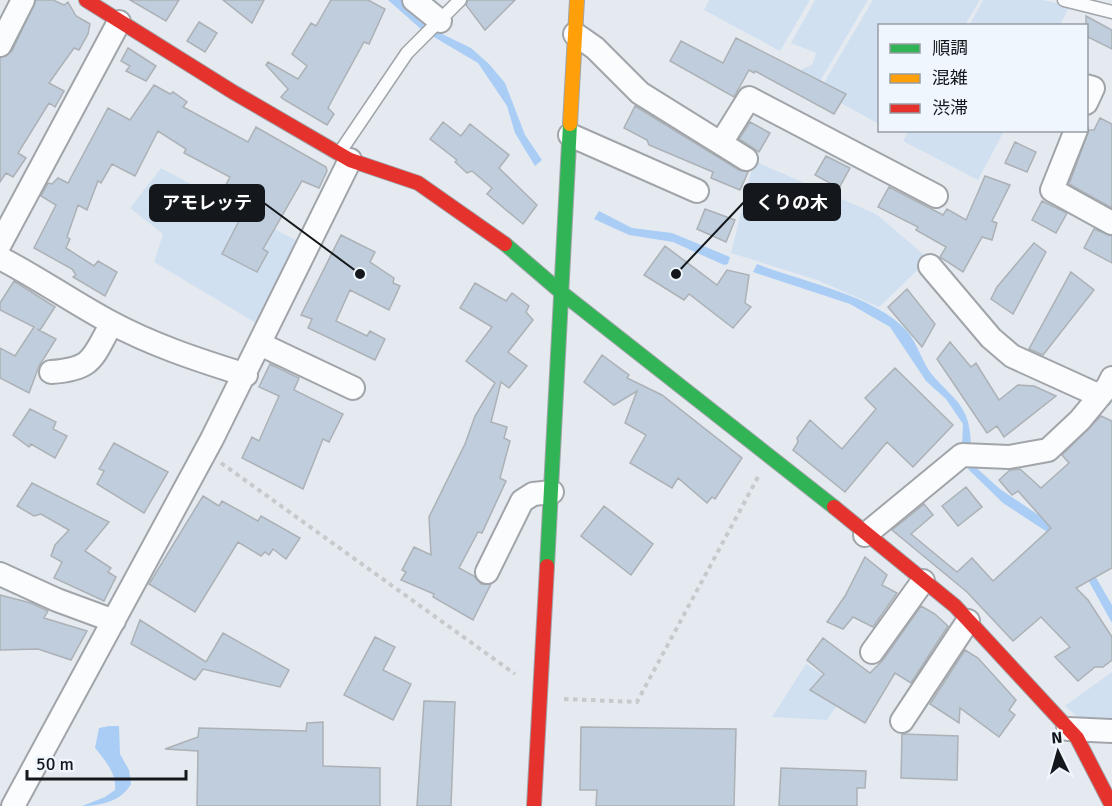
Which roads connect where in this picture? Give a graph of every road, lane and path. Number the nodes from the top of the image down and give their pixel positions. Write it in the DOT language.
graph roads {
  1 [pos="23,0"];
  2 [pos="86,0"];
  3 [pos="414,0"];
  4 [pos="460,0"];
  5 [pos="577,0"];
  6 [pos="1064,0"];
  7 [pos="1112,12"];
  8 [pos="440,21"];
  9 [pos="119,22"];
  10 [pos="575,34"];
  11 [pos="0,45"];
  12 [pos="1088,87"];
  13 [pos="1088,99"];
  14 [pos="1075,132"];
  15 [pos="570,135"];
  16 [pos="721,143"];
  17 [pos="345,157"];
  18 [pos="746,159"];
  19 [pos="697,191"];
  20 [pos="936,195"];
  21 [pos="1112,223"];
  22 [pos="0,244"];
  23 [pos="0,258"];
  24 [pos="930,266"];
  25 [pos="562,293"];
  26 [pos="112,323"];
  27 [pos="260,344"];
  28 [pos="51,372"];
  29 [pos="246,375"];
  30 [pos="1108,387"];
  31 [pos="353,388"];
  32 [pos="206,452"];
  33 [pos="770,456"];
  34 [pos="552,492"];
  35 [pos="865,536"];
  36 [pos="487,572"];
  37 [pos="0,574"];
  38 [pos="923,581"];
  39 [pos="114,621"];
  40 [pos="968,621"];
  41 [pos="872,652"];
  42 [pos="522,680"];
  43 [pos="560,699"];
  44 [pos="902,721"];
  45 [pos="1068,729"];
  46 [pos="1112,731"];
  47 [pos="13,806"];
  48 [pos="534,806"];
  49 [pos="1112,806"];
  1 -- 11 [label="street"];
  2 -- 9 [label="street"];
  3 -- 8 [label="street"];
  4 -- 8 [label="lane"];
  5 -- 10 [label="street"];
  6 -- 7 [label="lane"];
  8 -- 17 [label="lane"];
  9 -- 17 [label="street"];
  9 -- 22 [label="street"];
  10 -- 15 [label="street"];
  10 -- 16 [label="street"];
  12 -- 13 [label="street"];
  14 -- 21 [label="street"];
  15 -- 19 [label="street"];
  15 -- 25 [label="street"];
  16 -- 18 [label="street"];
  16 -- 20 [label="street"];
  17 -- 25 [label="street"];
  17 -- 27 [label="street"];
  23 -- 26 [label="street"];
  24 -- 30 [label="street"];
  25 -- 33 [label="street"];
  25 -- 34 [label="street"];
  26 -- 28 [label="street"];
  26 -- 29 [label="street"];
  27 -- 29 [label="street"];
  27 -- 31 [label="street"];
  29 -- 32 [label="street"];
  30 -- 35 [label="street"];
  32 -- 39 [label="street"];
  32 -- 42 [label="path"];
  33 -- 35 [label="street"];
  33 -- 43 [label="path"];
  34 -- 36 [label="street"];
  34 -- 48 [label="street"];
  35 -- 38 [label="street"];
  37 -- 39 [label="street"];
  38 -- 40 [label="street"];
  38 -- 41 [label="street"];
  39 -- 47 [label="street"];
  40 -- 44 [label="street"];
  40 -- 45 [label="street"];
  45 -- 46 [label="street"];
  45 -- 49 [label="street"];
}
